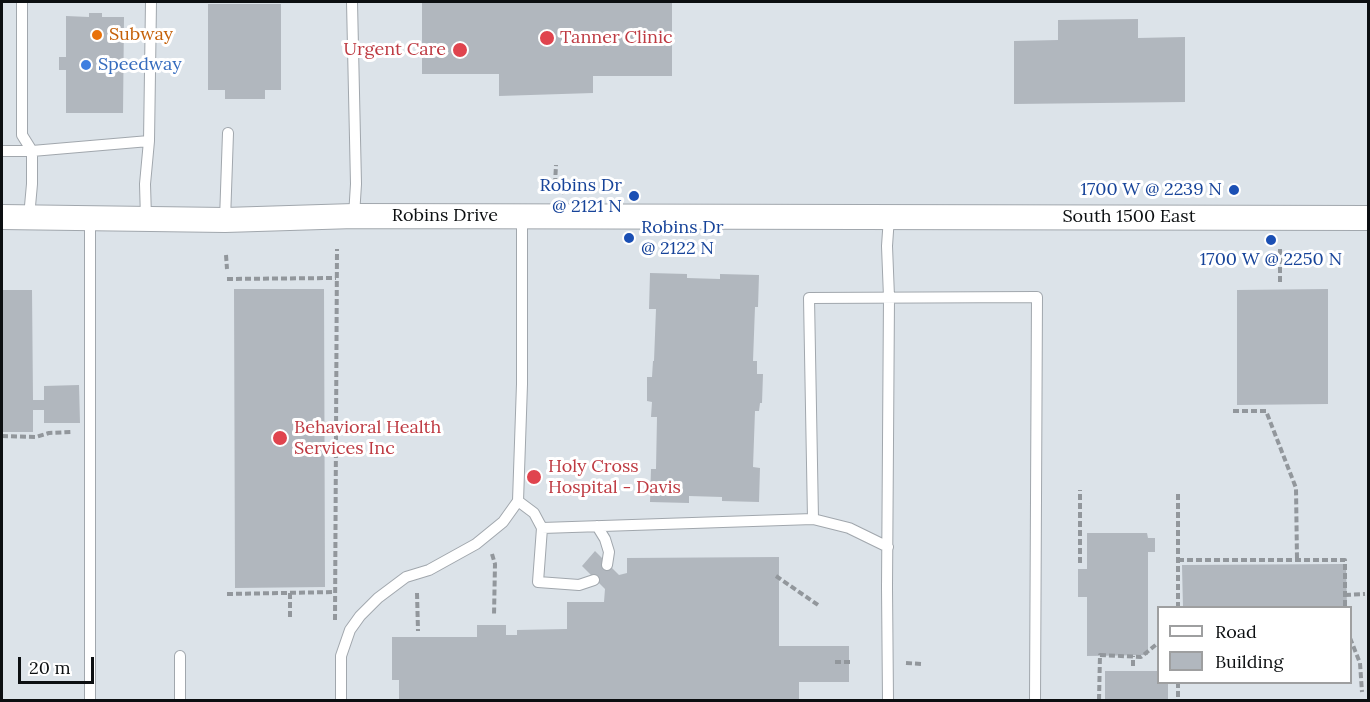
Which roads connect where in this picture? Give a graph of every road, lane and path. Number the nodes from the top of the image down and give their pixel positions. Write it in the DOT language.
graph roads {
  1 [pos="22,2"];
  2 [pos="151,2"];
  3 [pos="352,2"];
  4 [pos="228,133"];
  5 [pos="149,141"];
  6 [pos="2,151"];
  7 [pos="32,151"];
  8 [pos="556,165"];
  9 [pos="555,184"];
  10 [pos="354,216"];
  11 [pos="522,216"];
  12 [pos="2,217"];
  13 [pos="889,217"];
  14 [pos="29,218"];
  15 [pos="146,218"];
  16 [pos="1368,218"];
  17 [pos="90,219"];
  18 [pos="225,220"];
  19 [pos="337,249"];
  20 [pos="1280,249"];
  21 [pos="226,255"];
  22 [pos="227,269"];
  23 [pos="336,278"];
  24 [pos="227,279"];
  25 [pos="1280,282"];
  26 [pos="889,297"];
  27 [pos="1233,411"];
  28 [pos="77,432"];
  29 [pos="2,436"];
  30 [pos="1080,490"];
  31 [pos="1178,493"];
  32 [pos="518,501"];
  33 [pos="813,519"];
  34 [pos="597,526"];
  35 [pos="542,528"];
  36 [pos="888,547"];
  37 [pos="491,551"];
  38 [pos="1298,559"];
  39 [pos="1178,560"];
  40 [pos="1080,563"];
  41 [pos="607,565"];
  42 [pos="776,576"];
  43 [pos="594,580"];
  44 [pos="335,592"];
  45 [pos="417,592"];
  46 [pos="290,593"];
  47 [pos="227,594"];
  48 [pos="1365,594"];
  49 [pos="1345,595"];
  50 [pos="818,605"];
  51 [pos="1178,606"];
  52 [pos="1345,606"];
  53 [pos="494,616"];
  54 [pos="290,619"];
  55 [pos="335,621"];
  56 [pos="418,631"];
  57 [pos="1157,643"];
  58 [pos="1352,643"];
  59 [pos="180,656"];
  60 [pos="1133,656"];
  61 [pos="835,662"];
  62 [pos="850,662"];
  63 [pos="902,663"];
  64 [pos="922,664"];
  65 [pos="1133,666"];
  66 [pos="1178,684"];
  67 [pos="1362,692"];
  68 [pos="90,700"];
  69 [pos="180,700"];
  70 [pos="341,700"];
  71 [pos="888,700"];
  72 [pos="1035,700"];
  73 [pos="1099,700"];
  74 [pos="1178,700"];
  1 -- 7 [label="lane"];
  2 -- 5 [label="lane"];
  3 -- 10 [label="lane"];
  4 -- 18 [label="lane"];
  5 -- 7 [label="lane"];
  5 -- 15 [label="lane"];
  6 -- 7 [label="lane"];
  7 -- 14 [label="lane"];
  8 -- 9 [label="path"];
  10 -- 11 [label="street, Robins Drive"];
  10 -- 18 [label="street, Robins Drive"];
  11 -- 13 [label="street, Robins Drive"];
  11 -- 32 [label="lane"];
  12 -- 14 [label="street, Robins Drive"];
  13 -- 16 [label="street, South 1500 East"];
  13 -- 26 [label="lane"];
  14 -- 17 [label="street, Robins Drive"];
  15 -- 17 [label="street, Robins Drive"];
  15 -- 18 [label="street, Robins Drive"];
  17 -- 68 [label="lane"];
  19 -- 23 [label="path"];
  20 -- 25 [label="path"];
  21 -- 22 [label="path"];
  23 -- 24 [label="path"];
  23 -- 44 [label="path"];
  26 -- 33 [label="lane"];
  26 -- 36 [label="lane"];
  26 -- 72 [label="lane"];
  27 -- 38 [label="path"];
  28 -- 29 [label="path"];
  30 -- 40 [label="path"];
  31 -- 39 [label="path"];
  32 -- 35 [label="lane"];
  32 -- 70 [label="lane"];
  33 -- 34 [label="lane"];
  33 -- 36 [label="lane"];
  34 -- 35 [label="lane"];
  34 -- 41 [label="lane"];
  35 -- 43 [label="lane"];
  36 -- 71 [label="lane"];
  37 -- 53 [label="path"];
  38 -- 39 [label="path"];
  38 -- 49 [label="path"];
  39 -- 51 [label="path"];
  42 -- 50 [label="path"];
  44 -- 46 [label="path"];
  44 -- 55 [label="path"];
  45 -- 56 [label="path"];
  46 -- 47 [label="path"];
  46 -- 54 [label="path"];
  48 -- 49 [label="path"];
  49 -- 52 [label="path"];
  57 -- 60 [label="path"];
  58 -- 67 [label="path"];
  59 -- 69 [label="lane"];
  60 -- 65 [label="path"];
  60 -- 73 [label="path"];
  61 -- 62 [label="path"];
  63 -- 64 [label="path"];
  66 -- 74 [label="path"];
}
